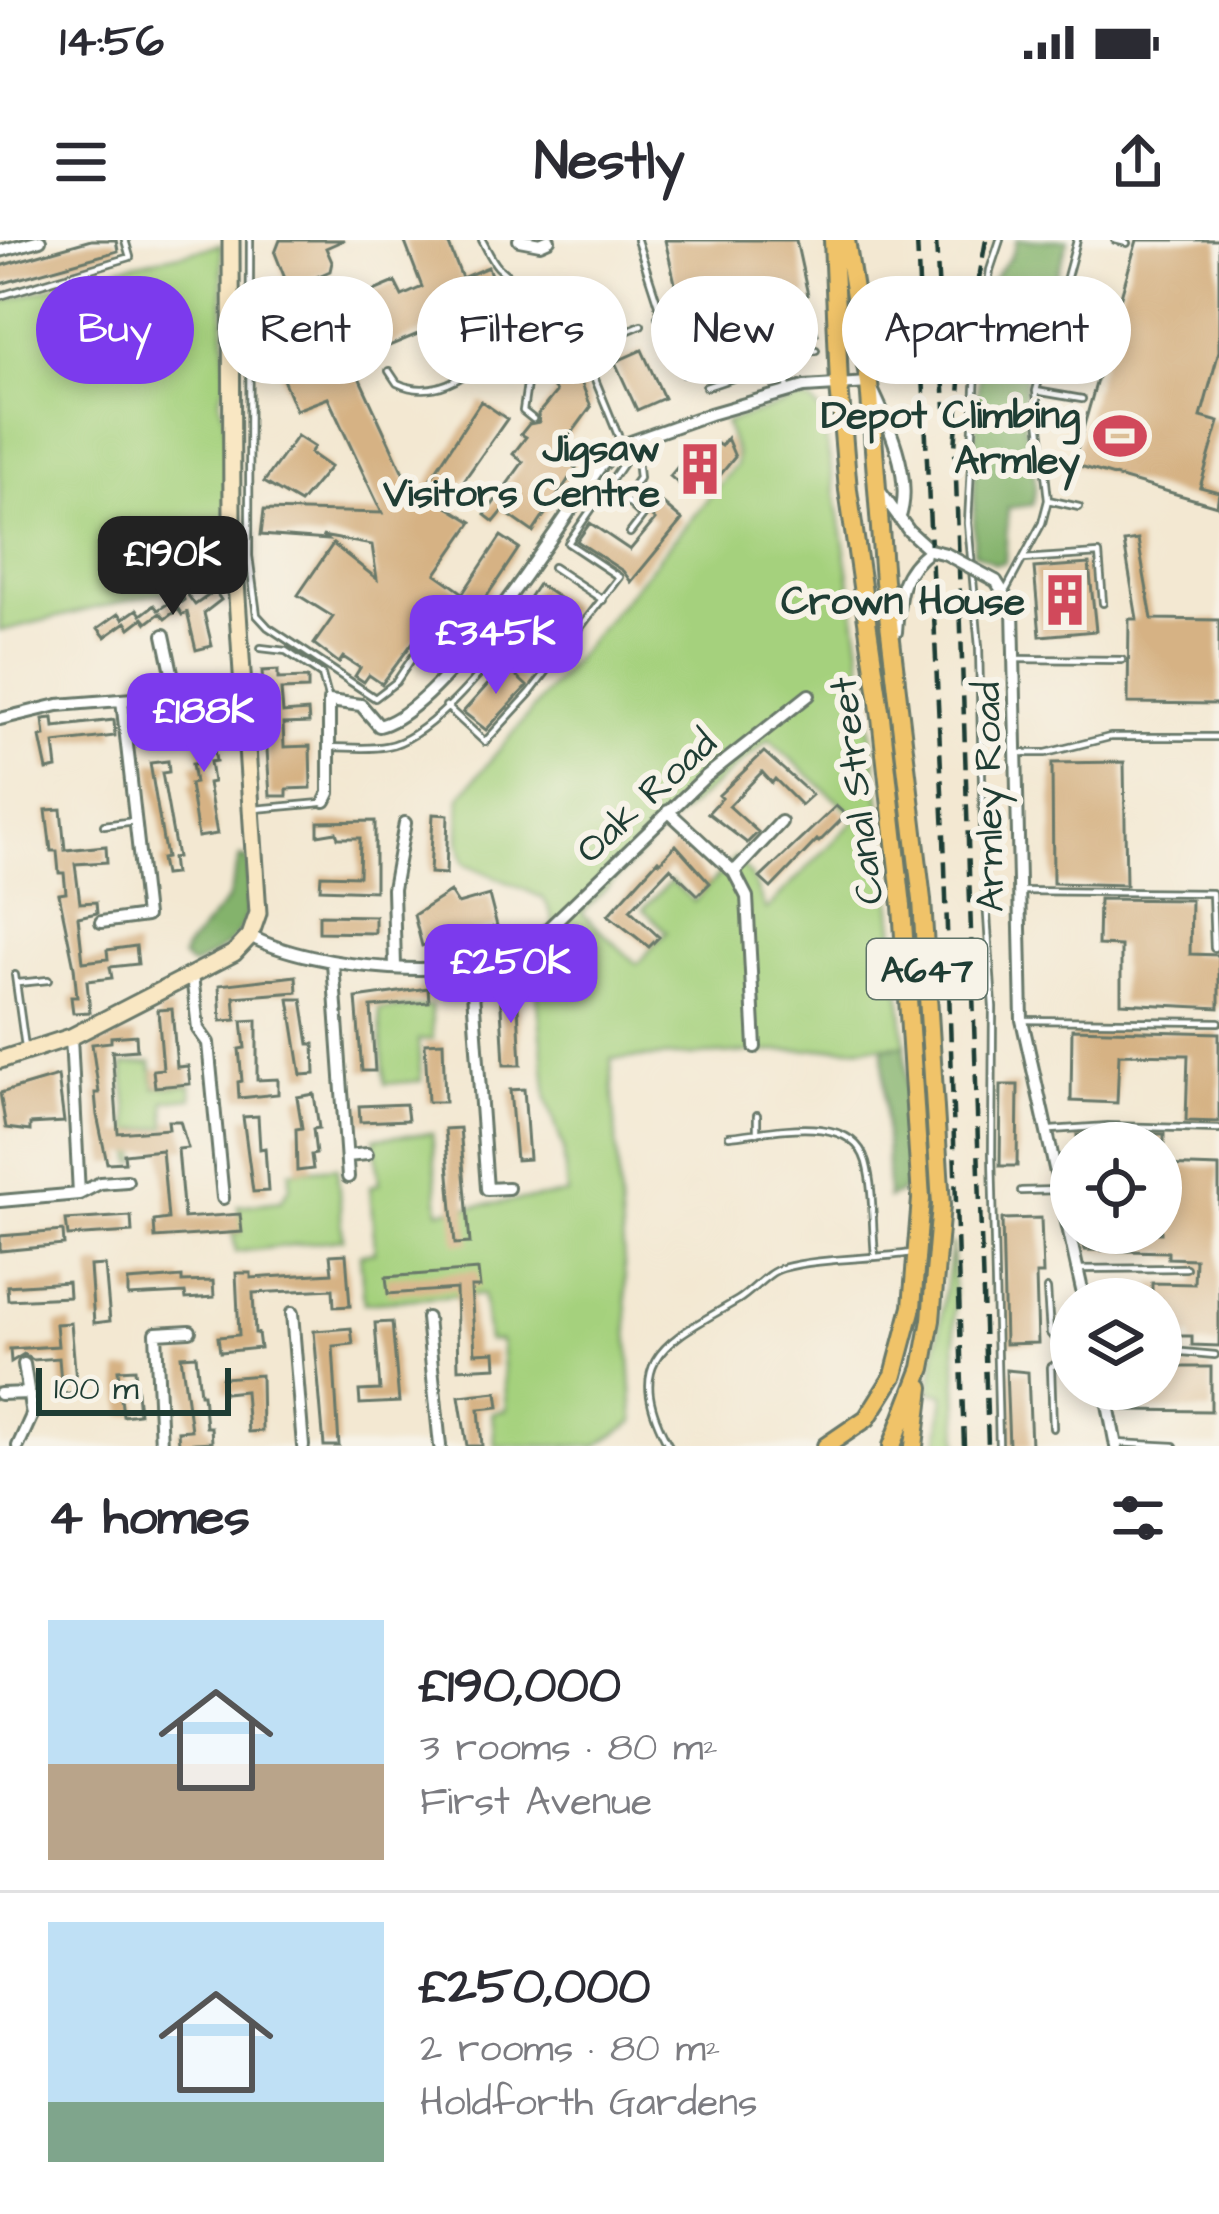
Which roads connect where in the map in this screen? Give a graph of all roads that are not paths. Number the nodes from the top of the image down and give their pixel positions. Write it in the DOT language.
graph roads {
  1 [pos="40,240"];
  2 [pos="125,240"];
  3 [pos="231,240"];
  4 [pos="250,240"];
  5 [pos="482,240"];
  6 [pos="550,240"];
  7 [pos="637,240"];
  8 [pos="833,240"];
  9 [pos="846,240"];
  10 [pos="1000,240"];
  11 [pos="1077,240"];
  12 [pos="1114,240"];
  13 [pos="524,242"];
  14 [pos="1127,243"];
  15 [pos="3,247"];
  16 [pos="508,276"];
  17 [pos="852,276"];
  18 [pos="1067,276"];
  19 [pos="651,281"];
  20 [pos="0,296"];
  21 [pos="641,325"];
  22 [pos="393,376"];
  23 [pos="443,384"];
  24 [pos="526,384"];
  25 [pos="715,384"];
  26 [pos="788,384"];
  27 [pos="849,384"];
  28 [pos="869,384"];
  29 [pos="870,384"];
  30 [pos="1038,384"];
  31 [pos="839,385"];
  32 [pos="706,387"];
  33 [pos="790,391"];
  34 [pos="1036,392"];
  35 [pos="1082,399"];
  36 [pos="533,419"];
  37 [pos="566,443"];
  38 [pos="625,445"];
  39 [pos="599,468"];
  40 [pos="877,488"];
  41 [pos="1048,500"];
  42 [pos="1079,507"];
  43 [pos="899,519"];
  44 [pos="630,533"];
  45 [pos="930,550"];
  46 [pos="1023,559"];
  47 [pos="553,567"];
  48 [pos="1001,586"];
  49 [pos="603,600"];
  50 [pos="1103,603"];
  51 [pos="446,608"];
  52 [pos="164,635"];
  53 [pos="261,648"];
  54 [pos="1014,659"];
  55 [pos="1121,660"];
  56 [pos="894,667"];
  57 [pos="549,668"];
  58 [pos="245,690"];
  59 [pos="809,694"];
  60 [pos="177,696"];
  61 [pos="122,700"];
  62 [pos="329,701"];
  63 [pos="446,706"];
  64 [pos="0,719"];
  65 [pos="1219,737"];
  66 [pos="329,747"];
  67 [pos="1016,753"];
  68 [pos="325,801"];
  69 [pos="249,809"];
  70 [pos="668,811"];
  71 [pos="135,821"];
  72 [pos="782,822"];
  73 [pos="405,823"];
  74 [pos="104,825"];
  75 [pos="734,872"];
  76 [pos="1019,891"];
  77 [pos="101,922"];
  78 [pos="250,936"];
  79 [pos="1214,948"];
  80 [pos="333,963"];
  81 [pos="471,964"];
  82 [pos="395,967"];
  83 [pos="192,974"];
  84 [pos="48,980"];
  85 [pos="1022,1020"];
  86 [pos="1219,1022"];
  87 [pos="71,1037"];
  88 [pos="755,1047"];
  89 [pos="26,1052"];
  90 [pos="0,1060"];
  91 [pos="757,1115"];
  92 [pos="1219,1129"];
  93 [pos="1045,1130"];
  94 [pos="757,1134"];
  95 [pos="729,1136"];
  96 [pos="1050,1151"];
  97 [pos="367,1154"];
  98 [pos="347,1156"];
  99 [pos="348,1177"];
  100 [pos="127,1180"];
  101 [pos="508,1187"];
  102 [pos="1050,1190"];
  103 [pos="1021,1191"];
  104 [pos="79,1194"];
  105 [pos="223,1198"];
  106 [pos="0,1201"];
  107 [pos="918,1252"];
  108 [pos="1074,1254"];
  109 [pos="875,1258"];
  110 [pos="1186,1268"];
  111 [pos="1077,1269"];
  112 [pos="1079,1278"];
  113 [pos="1047,1289"];
  114 [pos="292,1313"];
  115 [pos="427,1318"];
  116 [pos="190,1330"];
  117 [pos="1050,1333"];
  118 [pos="1182,1352"];
  119 [pos="1215,1355"];
  120 [pos="23,1364"];
  121 [pos="922,1368"];
  122 [pos="28,1393"];
  123 [pos="0,1394"];
  124 [pos="1052,1410"];
  125 [pos="1109,1410"];
  126 [pos="1053,1428"];
  127 [pos="1116,1444"];
  128 [pos="18,1446"];
  129 [pos="161,1446"];
  130 [pos="303,1446"];
  131 [pos="440,1446"];
  132 [pos="669,1446"];
  133 [pos="826,1446"];
  134 [pos="892,1446"];
  135 [pos="914,1446"];
  136 [pos="999,1446"];
  137 [pos="1174,1446"];
  1 -- 15 [label="street"];
  2 -- 20 [label="lane"];
  3 -- 58 [label="street"];
  4 -- 51 [label="lane"];
  5 -- 16 [label="lane"];
  6 -- 13 [label="street"];
  7 -- 19 [label="lane"];
  8 -- 31 [label="main road, A647"];
  9 -- 17 [label="main road, A647"];
  10 -- 136 [label="lane"];
  11 -- 18 [label="lane"];
  12 -- 14 [label="lane"];
  21 -- 38 [label="lane"];
  22 -- 23 [label="lane"];
  24 -- 36 [label="lane"];
  25 -- 32 [label="lane"];
  26 -- 33 [label="lane"];
  27 -- 31 [label="street"];
  28 -- 40 [label="main road, A647"];
  29 -- 43 [label="street"];
  30 -- 34 [label="lane"];
  31 -- 33 [label="street"];
  31 -- 107 [label="main road, Canal Street / A647"];
  33 -- 38 [label="street"];
  34 -- 35 [label="lane"];
  34 -- 41 [label="lane"];
  37 -- 39 [label="lane"];
  38 -- 39 [label="street"];
  38 -- 44 [label="lane"];
  38 -- 49 [label="lane"];
  39 -- 62 [label="street"];
  40 -- 43 [label="street"];
  40 -- 56 [label="main road, Canal Street / A647"];
  41 -- 42 [label="lane"];
  41 -- 46 [label="lane"];
  43 -- 45 [label="street"];
  45 -- 48 [label="street, bridge"];
  45 -- 56 [label="street"];
  46 -- 48 [label="lane"];
  46 -- 50 [label="lane"];
  47 -- 49 [label="lane"];
  48 -- 54 [label="street, Armley Road"];
  49 -- 57 [label="lane"];
  52 -- 60 [label="street"];
  53 -- 62 [label="lane"];
  54 -- 55 [label="lane"];
  54 -- 67 [label="street, Armley Road"];
  56 -- 121 [label="main road, Canal Street / A647"];
  57 -- 63 [label="lane"];
  57 -- 63 [label="lane"];
  58 -- 60 [label="street"];
  58 -- 69 [label="street"];
  59 -- 70 [label="street, Oak Road"];
  60 -- 61 [label="street"];
  61 -- 64 [label="street"];
  61 -- 71 [label="street"];
  62 -- 66 [label="street"];
  63 -- 66 [label="lane"];
  65 -- 67 [label="lane"];
  66 -- 68 [label="street"];
  67 -- 76 [label="street, Armley Road"];
  68 -- 69 [label="lane"];
  69 -- 78 [label="street"];
  70 -- 75 [label="street"];
  70 -- 81 [label="street, Oak Road"];
  71 -- 74 [label="lane"];
  71 -- 77 [label="street"];
  72 -- 75 [label="street"];
  73 -- 82 [label="street"];
  75 -- 88 [label="street"];
  76 -- 79 [label="lane"];
  76 -- 85 [label="street, Armley Road"];
  78 -- 80 [label="street, Oak Road"];
  78 -- 83 [label="street"];
  80 -- 82 [label="street, Oak Road"];
  80 -- 98 [label="street"];
  81 -- 82 [label="street, Oak Road"];
  81 -- 101 [label="street"];
  83 -- 87 [label="street"];
  83 -- 105 [label="street"];
  84 -- 89 [label="lane"];
  85 -- 86 [label="lane"];
  85 -- 93 [label="street, Armley Road"];
  87 -- 89 [label="street"];
  87 -- 104 [label="street"];
  89 -- 90 [label="street"];
  91 -- 94 [label="lane"];
  92 -- 93 [label="lane"];
  93 -- 96 [label="street, Armley Road"];
  94 -- 95 [label="lane"];
  94 -- 109 [label="lane"];
  97 -- 98 [label="street"];
  98 -- 99 [label="street"];
  100 -- 104 [label="street"];
  102 -- 103 [label="lane"];
  104 -- 106 [label="street"];
  107 -- 109 [label="lane"];
  107 -- 133 [label="main road, Canal Street / A647"];
  108 -- 111 [label="street, Armley Road"];
  109 -- 132 [label="lane"];
  110 -- 111 [label="lane"];
  111 -- 112 [label="street, Armley Road"];
  113 -- 117 [label="lane"];
  114 -- 130 [label="street"];
  115 -- 131 [label="street"];
  116 -- 129 [label="street"];
  118 -- 119 [label="lane"];
  120 -- 122 [label="street"];
  121 -- 134 [label="main road, Canal Street / A647"];
  121 -- 135 [label="main road, A647"];
  122 -- 123 [label="street"];
  122 -- 128 [label="street"];
  124 -- 126 [label="lane"];
  125 -- 127 [label="street"];
  127 -- 137 [label="lane"];
}
